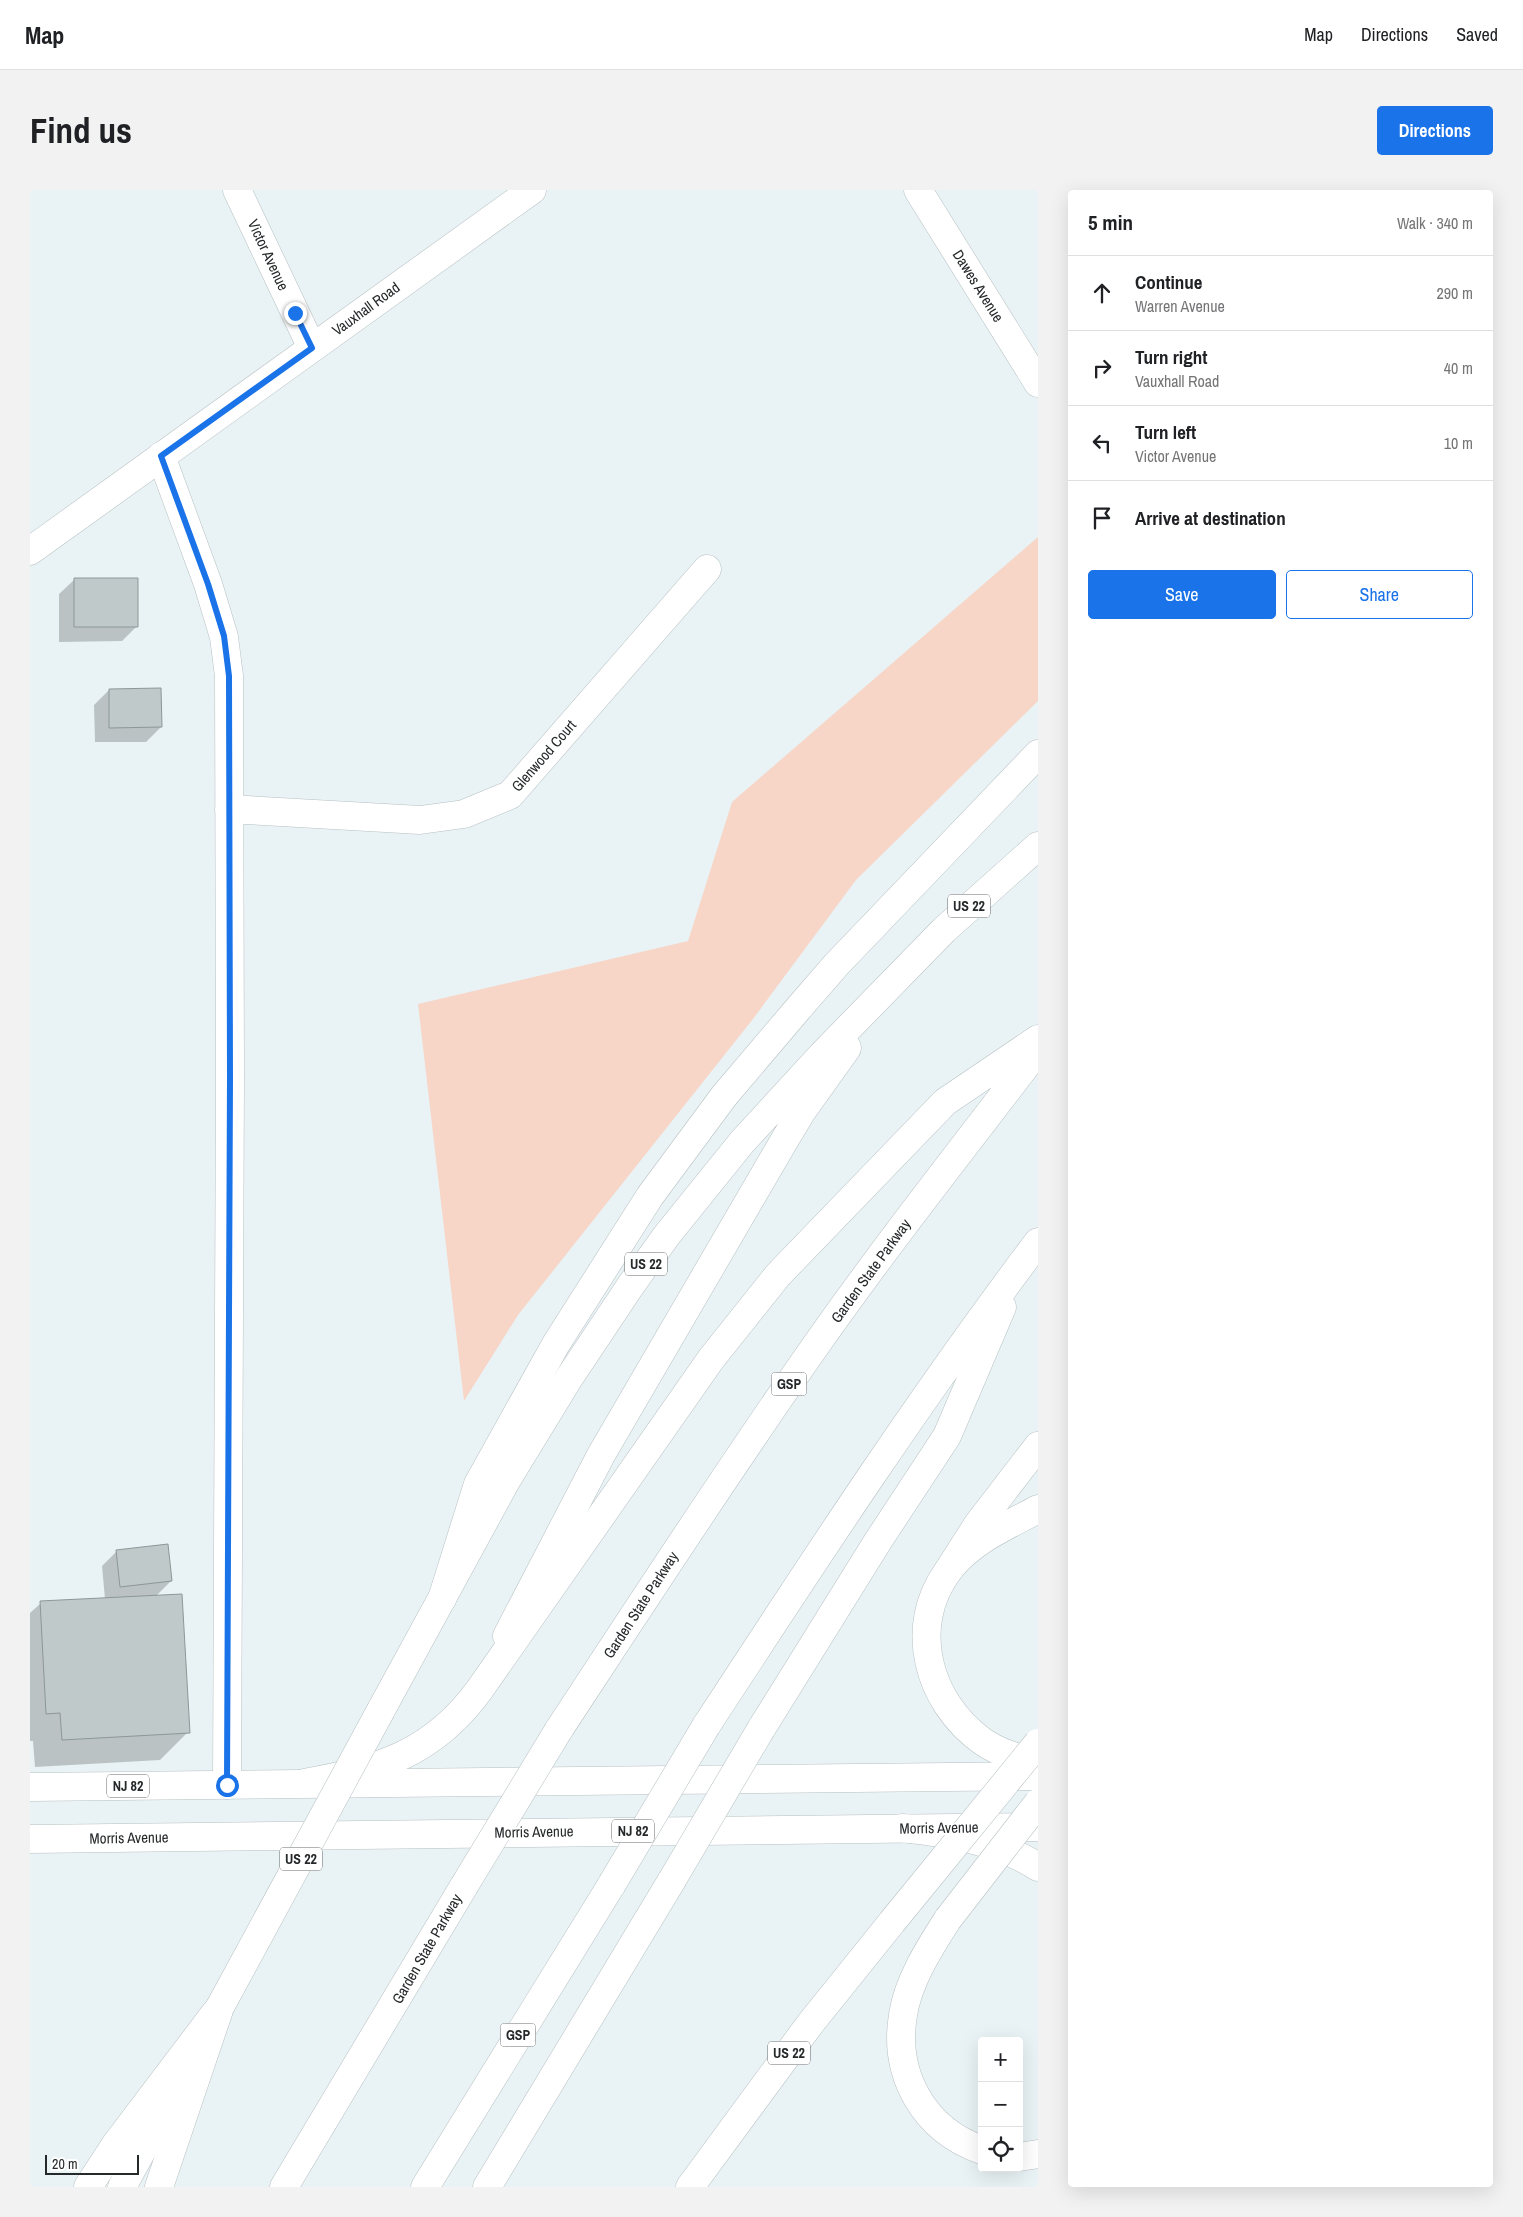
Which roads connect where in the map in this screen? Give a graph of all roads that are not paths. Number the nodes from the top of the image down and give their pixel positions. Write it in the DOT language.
graph roads {
  1 [pos="237,190"];
  2 [pos="532,190"];
  3 [pos="918,190"];
  4 [pos="312,348"];
  5 [pos="1038,382"];
  6 [pos="161,456"];
  7 [pos="30,551"];
  8 [pos="707,569"];
  9 [pos="1038,754"];
  10 [pos="229,809"];
  11 [pos="1038,846"];
  12 [pos="904,970"];
  13 [pos="1038,1039"];
  14 [pos="1038,1050"];
  15 [pos="1038,1242"];
  16 [pos="1021,1264"];
  17 [pos="1038,1446"];
  18 [pos="1038,1509"];
  19 [pos="948,1571"];
  20 [pos="442,1599"];
  21 [pos="480,1689"];
  22 [pos="1038,1742"];
  23 [pos="1038,1762"];
  24 [pos="1038,1776"];
  25 [pos="304,1783"];
  26 [pos="227,1785"];
  27 [pos="30,1787"];
  28 [pos="1038,1803"];
  29 [pos="1038,1827"];
  30 [pos="902,1828"];
  31 [pos="30,1839"];
  32 [pos="1038,1867"];
  33 [pos="220,2007"];
  34 [pos="978,2149"];
  35 [pos="1038,2154"];
  36 [pos="1023,2156"];
  37 [pos="88,2187"];
  38 [pos="122,2187"];
  39 [pos="158,2187"];
  40 [pos="284,2187"];
  41 [pos="424,2187"];
  42 [pos="487,2187"];
  43 [pos="690,2187"];
  1 -- 4 [label="main road, Victor Avenue"];
  2 -- 4 [label="main road, Vauxhall Road"];
  3 -- 5 [label="main road, Dawes Avenue"];
  4 -- 6 [label="main road, Vauxhall Road"];
  6 -- 7 [label="main road, Vauxhall Road"];
  6 -- 10 [label="main road"];
  8 -- 10 [label="main road, Glenwood Court"];
  9 -- 20 [label="main road"];
  10 -- 26 [label="main road"];
  11 -- 12 [label="main road, US 22"];
  12 -- 20 [label="main road, US 22"];
  12 -- 21 [label="main road"];
  13 -- 21 [label="main road"];
  14 -- 40 [label="main road, Garden State Parkway / GSP, bridge"];
  15 -- 16 [label="main road, GSP"];
  16 -- 41 [label="main road, GSP, bridge"];
  16 -- 42 [label="main road, bridge"];
  17 -- 19 [label="main road"];
  18 -- 19 [label="main road"];
  19 -- 23 [label="main road"];
  20 -- 33 [label="main road, US 22, bridge"];
  21 -- 25 [label="main road"];
  22 -- 43 [label="main road, US 22, bridge"];
  24 -- 25 [label="main road, NJ 82"];
  25 -- 26 [label="main road, NJ 82"];
  26 -- 27 [label="main road, NJ 82"];
  28 -- 34 [label="main road, bridge"];
  29 -- 30 [label="main road, Morris Avenue / NJ 82"];
  30 -- 31 [label="main road, Morris Avenue / NJ 82"];
  30 -- 32 [label="main road"];
  33 -- 37 [label="main road"];
  33 -- 38 [label="main road, US 22"];
  33 -- 39 [label="main road"];
  35 -- 36 [label="main road"];
}
